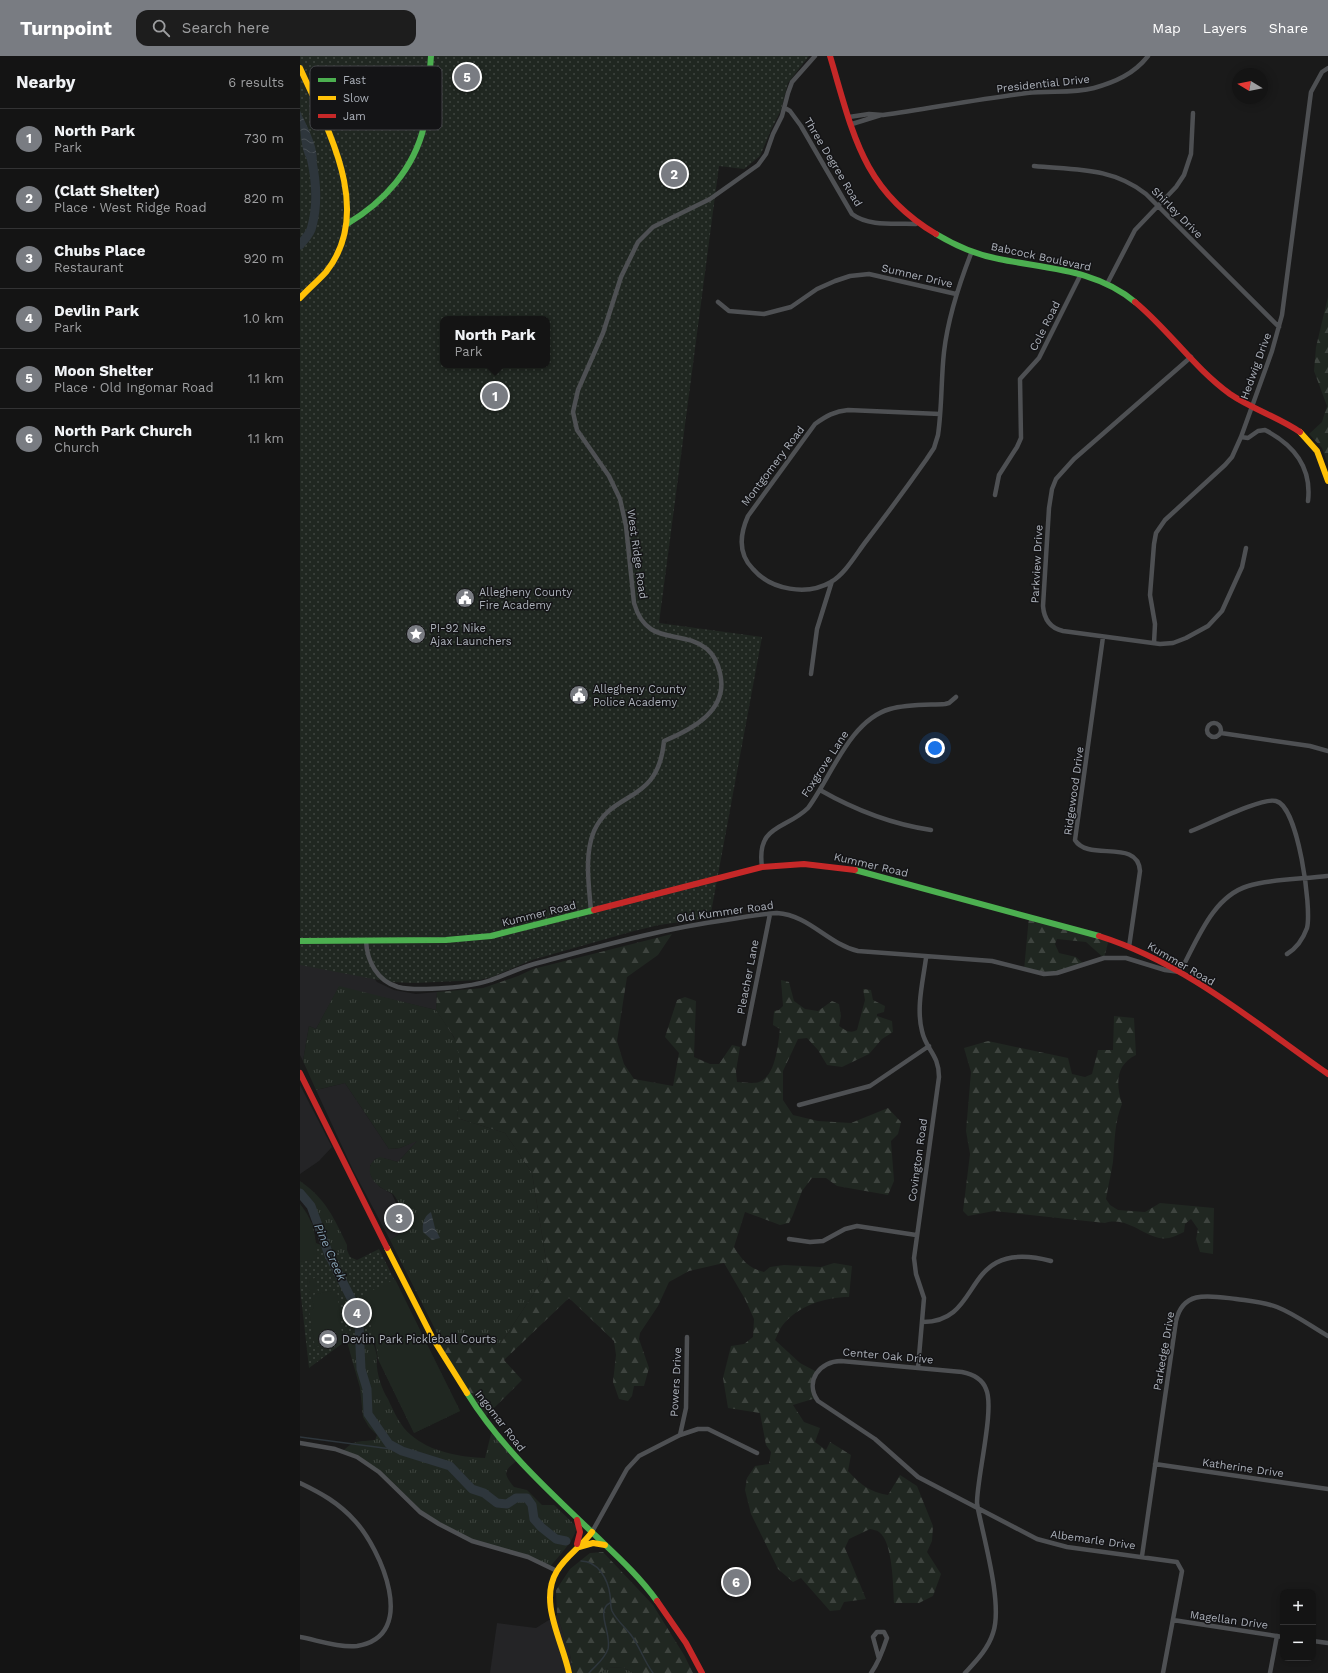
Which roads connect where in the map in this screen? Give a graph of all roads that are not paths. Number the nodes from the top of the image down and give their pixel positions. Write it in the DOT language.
graph roads {
  1 [pos="431,56"];
  2 [pos="815,56"];
  3 [pos="830,56"];
  4 [pos="1148,56"];
  5 [pos="430,66"];
  6 [pos="300,68"];
  7 [pos="1328,68"];
  8 [pos="310,91"];
  9 [pos="785,108"];
  10 [pos="1193,113"];
  11 [pos="883,115"];
  12 [pos="849,117"];
  13 [pos="852,124"];
  14 [pos="327,130"];
  15 [pos="423,130"];
  16 [pos="1034,166"];
  17 [pos="1157,205"];
  18 [pos="347,224"];
  19 [pos="916,224"];
  20 [pos="972,251"];
  21 [pos="1081,274"];
  22 [pos="1107,284"];
  23 [pos="956,294"];
  24 [pos="300,298"];
  25 [pos="718,302"];
  26 [pos="1279,327"];
  27 [pos="1191,357"];
  28 [pos="1251,405"];
  29 [pos="940,414"];
  30 [pos="1241,437"];
  31 [pos="1328,481"];
  32 [pos="995,495"];
  33 [pos="1308,502"];
  34 [pos="1246,548"];
  35 [pos="832,581"];
  36 [pos="1103,637"];
  37 [pos="1154,643"];
  38 [pos="811,674"];
  39 [pos="956,697"];
  40 [pos="1221,733"];
  41 [pos="1328,751"];
  42 [pos="820,790"];
  43 [pos="930,830"];
  44 [pos="1191,831"];
  45 [pos="762,867"];
  46 [pos="1327,876"];
  47 [pos="1305,878"];
  48 [pos="591,911"];
  49 [pos="770,914"];
  50 [pos="300,941"];
  51 [pos="366,941"];
  52 [pos="1129,947"];
  53 [pos="1287,954"];
  54 [pos="926,958"];
  55 [pos="1180,972"];
  56 [pos="744,1044"];
  57 [pos="929,1046"];
  58 [pos="300,1073"];
  59 [pos="1328,1074"];
  60 [pos="302,1081"];
  61 [pos="799,1105"];
  62 [pos="916,1235"];
  63 [pos="789,1239"];
  64 [pos="1051,1261"];
  65 [pos="923,1322"];
  66 [pos="1328,1336"];
  67 [pos="687,1337"];
  68 [pos="918,1368"];
  69 [pos="680,1435"];
  70 [pos="300,1442"];
  71 [pos="757,1453"];
  72 [pos="1155,1464"];
  73 [pos="300,1484"];
  74 [pos="1328,1489"];
  75 [pos="978,1509"];
  76 [pos="576,1518"];
  77 [pos="592,1532"];
  78 [pos="578,1545"];
  79 [pos="605,1545"];
  80 [pos="1142,1556"];
  81 [pos="557,1571"];
  82 [pos="1173,1620"];
  83 [pos="1277,1636"];
  84 [pos="300,1637"];
  85 [pos="1316,1641"];
  86 [pos="1328,1643"];
  87 [pos="879,1659"];
  88 [pos="569,1673"];
  89 [pos="702,1673"];
  90 [pos="871,1673"];
  91 [pos="965,1673"];
  92 [pos="1163,1673"];
  93 [pos="1270,1673"];
  1 -- 5 [label="main road"];
  2 -- 9 [label="street, West Ridge Road"];
  3 -- 12 [label="main road, Babcock Boulevard"];
  4 -- 11 [label="street, Presidential Drive"];
  6 -- 8 [label="main road"];
  7 -- 26 [label="street, Hedwig Drive"];
  9 -- 19 [label="street, Three Degree Road"];
  9 -- 48 [label="street, West Ridge Road"];
  10 -- 17 [label="street"];
  11 -- 12 [label="street, Presidential Drive"];
  11 -- 13 [label="street, Presidential Drive"];
  12 -- 13 [label="main road, Babcock Boulevard"];
  13 -- 19 [label="main road, Babcock Boulevard"];
  14 -- 18 [label="main road"];
  15 -- 18 [label="main road"];
  16 -- 17 [label="street, Shirley Drive"];
  17 -- 22 [label="street"];
  17 -- 26 [label="street, Shirley Drive"];
  18 -- 24 [label="main road"];
  19 -- 20 [label="main road, Babcock Boulevard"];
  20 -- 21 [label="main road, Babcock Boulevard"];
  20 -- 23 [label="street, Montgomery Road"];
  21 -- 22 [label="main road, Babcock Boulevard"];
  21 -- 32 [label="street, Cole Road"];
  22 -- 27 [label="main road, Babcock Boulevard"];
  23 -- 25 [label="street, Sumner Drive"];
  23 -- 29 [label="street, Montgomery Road"];
  26 -- 28 [label="street, Hedwig Drive"];
  27 -- 28 [label="main road, Babcock Boulevard"];
  27 -- 36 [label="street, Parkview Drive"];
  28 -- 30 [label="street, Hedwig Drive"];
  28 -- 31 [label="main road, Babcock Boulevard"];
  29 -- 35 [label="street, Montgomery Road"];
  29 -- 35 [label="street, Montgomery Road"];
  30 -- 33 [label="street"];
  30 -- 37 [label="street, Hedwig Drive"];
  34 -- 37 [label="street, Parkview Drive"];
  35 -- 38 [label="street"];
  36 -- 37 [label="street, Parkview Drive"];
  36 -- 52 [label="street, Ridgewood Drive"];
  39 -- 42 [label="street, Foxgrove Lane"];
  40 -- 41 [label="street"];
  42 -- 43 [label="street"];
  42 -- 45 [label="street, Foxgrove Lane"];
  44 -- 47 [label="street"];
  45 -- 48 [label="main road, Kummer Road"];
  45 -- 52 [label="main road, Kummer Road"];
  46 -- 47 [label="street"];
  47 -- 53 [label="street"];
  47 -- 55 [label="street"];
  48 -- 51 [label="main road, Kummer Road"];
  49 -- 51 [label="street, Old Kummer Road"];
  49 -- 54 [label="street, Old Kummer Road"];
  49 -- 56 [label="street, Pleacher Lane"];
  50 -- 51 [label="main road, Kummer Road"];
  52 -- 55 [label="main road, Kummer Road"];
  54 -- 55 [label="street, Old Kummer Road"];
  54 -- 57 [label="street, Covington Road"];
  55 -- 59 [label="main road, Kummer Road"];
  57 -- 61 [label="street"];
  57 -- 62 [label="street, Covington Road"];
  58 -- 60 [label="main road, Ingomar Road"];
  60 -- 76 [label="main road, Ingomar Road"];
  62 -- 63 [label="street"];
  62 -- 65 [label="street, Covington Road"];
  64 -- 65 [label="street"];
  65 -- 68 [label="street, Covington Road"];
  66 -- 72 [label="street, Parkedge Drive"];
  67 -- 69 [label="street, Powers Drive"];
  68 -- 75 [label="street, Center Oak Drive"];
  68 -- 75 [label="street, Center Oak Drive"];
  69 -- 71 [label="street"];
  69 -- 77 [label="street"];
  70 -- 81 [label="street"];
  72 -- 74 [label="street, Katherine Drive"];
  72 -- 80 [label="street, Parkedge Drive"];
  73 -- 84 [label="street"];
  75 -- 80 [label="street, Albemarle Drive"];
  75 -- 91 [label="street, Center Oak Drive"];
  76 -- 77 [label="main road, Ingomar Road"];
  76 -- 78 [label="main road"];
  77 -- 78 [label="main road"];
  77 -- 79 [label="main road, Ingomar Road"];
  78 -- 79 [label="main road"];
  78 -- 81 [label="main road"];
  79 -- 89 [label="main road, Ingomar Road"];
  80 -- 82 [label="street, Albemarle Drive"];
  81 -- 88 [label="main road"];
  82 -- 83 [label="street, Magellan Drive"];
  82 -- 92 [label="street"];
  83 -- 93 [label="street"];
  85 -- 86 [label="street"];
  87 -- 87 [label="street"];
  87 -- 90 [label="street"];
}
